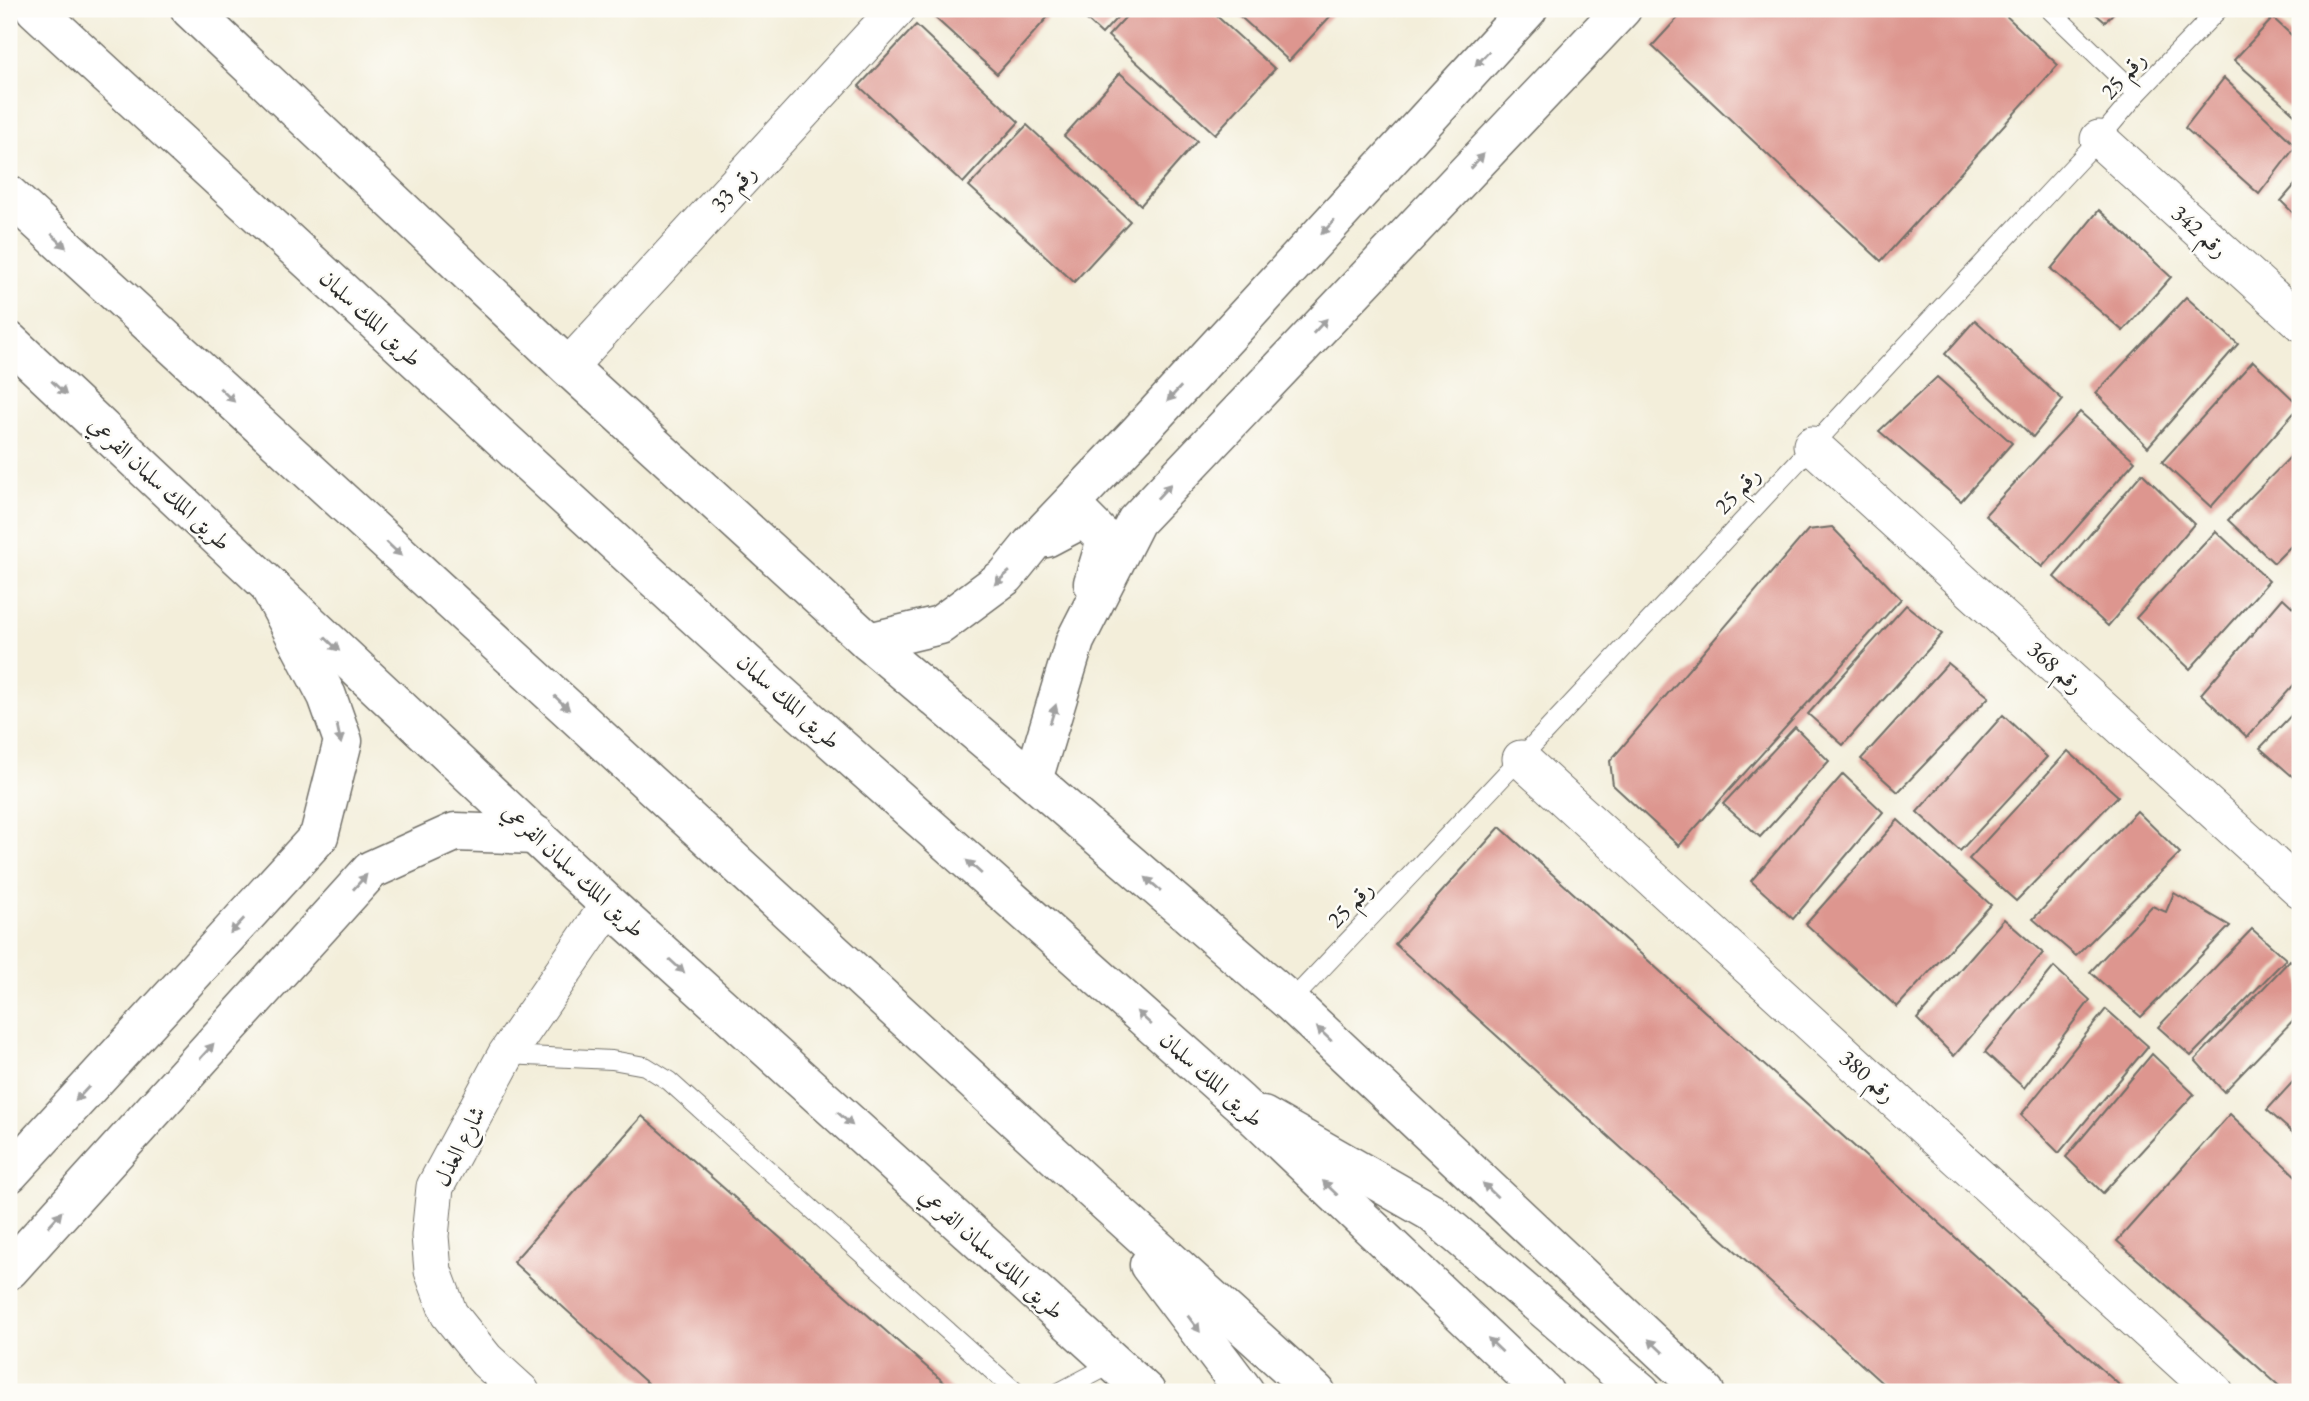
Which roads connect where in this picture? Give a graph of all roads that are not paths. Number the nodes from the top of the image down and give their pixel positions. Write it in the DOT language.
graph roads {
  1 [pos="35,9"];
  2 [pos="191,9"];
  3 [pos="1528,9"];
  4 [pos="1622,9"];
  5 [pos="2049,9"];
  6 [pos="2219,9"];
  7 [pos="885,13"];
  8 [pos="2137,94"];
  9 [pos="2099,139"];
  10 [pos="9,195"];
  11 [pos="2300,322"];
  12 [pos="9,341"];
  13 [pos="568,367"];
  14 [pos="1138,433"];
  15 [pos="1812,445"];
  16 [pos="1136,521"];
  17 [pos="1031,545"];
  18 [pos="268,585"];
  19 [pos="1075,641"];
  20 [pos="869,642"];
  21 [pos="1521,759"];
  22 [pos="1033,780"];
  23 [pos="536,835"];
  24 [pos="2300,889"];
  25 [pos="609,905"];
  26 [pos="1290,1002"];
  27 [pos="506,1055"];
  28 [pos="1239,1102"];
  29 [pos="9,1174"];
  30 [pos="1093,1191"];
  31 [pos="9,1270"];
  32 [pos="1114,1363"];
  33 [pos="521,1392"];
  34 [pos="1016,1392"];
  35 [pos="1059,1392"];
  36 [pos="1146,1392"];
  37 [pos="1245,1392"];
  38 [pos="1316,1392"];
  39 [pos="1544,1392"];
  40 [pos="1641,1392"];
  41 [pos="1705,1392"];
  42 [pos="2215,1392"];
  28 -- 1 [label="main road, طريق الملك سلمان, one-way"];
  2 -- 13 [label="main road"];
  3 -- 14 [label="main road, one-way"];
  16 -- 4 [label="main road, one-way"];
  5 -- 8 [label="lane"];
  6 -- 8 [label="lane, رقم 25"];
  7 -- 13 [label="street, رقم 33"];
  8 -- 9 [label="lane, رقم 25"];
  9 -- 11 [label="street, رقم 342"];
  9 -- 15 [label="lane, رقم 25"];
  10 -- 30 [label="main road, one-way"];
  12 -- 18 [label="main road, طريق الملك سلمان الفرعي, one-way"];
  13 -- 20 [label="main road"];
  14 -- 16 [label="main road"];
  14 -- 17 [label="main road"];
  15 -- 21 [label="lane, رقم 25"];
  15 -- 24 [label="street, رقم 368"];
  16 -- 19 [label="main road"];
  17 -- 19 [label="main road"];
  17 -- 20 [label="main road, one-way"];
  18 -- 23 [label="main road, طريق الملك سلمان الفرعي, one-way"];
  18 -- 29 [label="main road, one-way"];
  22 -- 19 [label="main road, one-way"];
  20 -- 22 [label="main road"];
  21 -- 26 [label="lane, رقم 25"];
  21 -- 42 [label="street, رقم 380"];
  26 -- 22 [label="main road, one-way"];
  23 -- 25 [label="main road, طريق الملك سلمان الفرعي"];
  31 -- 23 [label="main road, one-way"];
  25 -- 27 [label="street, شارع العذل"];
  25 -- 32 [label="main road, طريق الملك سلمان الفرعي, one-way"];
  41 -- 26 [label="main road, one-way"];
  27 -- 33 [label="street, شارع العذل"];
  27 -- 34 [label="lane"];
  39 -- 28 [label="main road, طريق الملك سلمان, one-way"];
  28 -- 40 [label="main road"];
  30 -- 37 [label="main road, one-way"];
  30 -- 38 [label="main road"];
  32 -- 35 [label="lane"];
  32 -- 36 [label="main road, طريق الملك سلمان الفرعي"];
}
